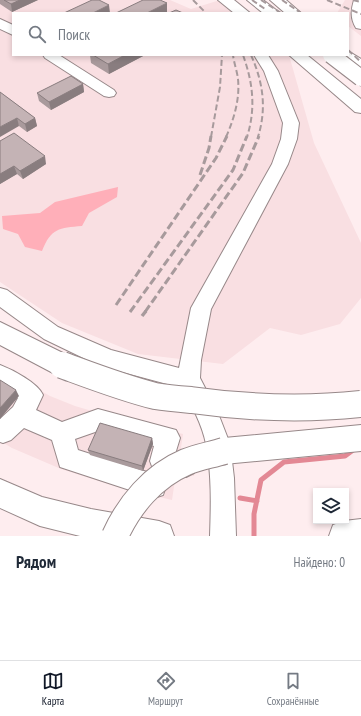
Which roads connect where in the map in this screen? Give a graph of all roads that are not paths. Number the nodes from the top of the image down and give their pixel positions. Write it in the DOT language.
graph roads {
  1 [pos="225,0"];
  2 [pos="254,0"];
  3 [pos="277,0"];
  4 [pos="360,0"];
  5 [pos="242,12"];
  6 [pos="272,12"];
  7 [pos="293,12"];
  8 [pos="0,23"];
  9 [pos="361,25"];
  10 [pos="12,30"];
  11 [pos="52,56"];
  12 [pos="262,56"];
  13 [pos="298,56"];
  14 [pos="332,56"];
  15 [pos="347,56"];
  16 [pos="361,67"];
  17 [pos="361,78"];
  18 [pos="109,93"];
  19 [pos="361,108"];
  20 [pos="0,296"];
  21 [pos="0,332"];
  22 [pos="0,375"];
  23 [pos="189,380"];
  24 [pos="361,404"];
  25 [pos="21,415"];
  26 [pos="0,430"];
  27 [pos="62,433"];
  28 [pos="361,438"];
  29 [pos="162,461"];
  30 [pos="223,461"];
  31 [pos="0,493"];
  32 [pos="361,534"];
  33 [pos="136,535"];
  34 [pos="223,536"];
  35 [pos="344,536"];
  1 -- 5 [label="main road"];
  2 -- 6 [label="main road"];
  3 -- 7 [label="main road"];
  4 -- 9 [label="lane"];
  8 -- 10 [label="lane"];
  11 -- 18 [label="lane"];
  12 -- 23 [label="lane"];
  13 -- 19 [label="main road"];
  14 -- 17 [label="main road, bridge"];
  15 -- 16 [label="main road"];
  20 -- 23 [label="lane"];
  21 -- 24 [label="main road, bridge"];
  22 -- 25 [label="lane"];
  23 -- 30 [label="lane"];
  25 -- 26 [label="lane"];
  25 -- 27 [label="lane"];
  27 -- 29 [label="lane"];
  27 -- 29 [label="lane"];
  28 -- 30 [label="main road"];
  29 -- 30 [label="lane"];
  30 -- 33 [label="main road, bridge"];
  30 -- 34 [label="lane"];
  31 -- 33 [label="main road"];
  32 -- 35 [label="main road"];
}
